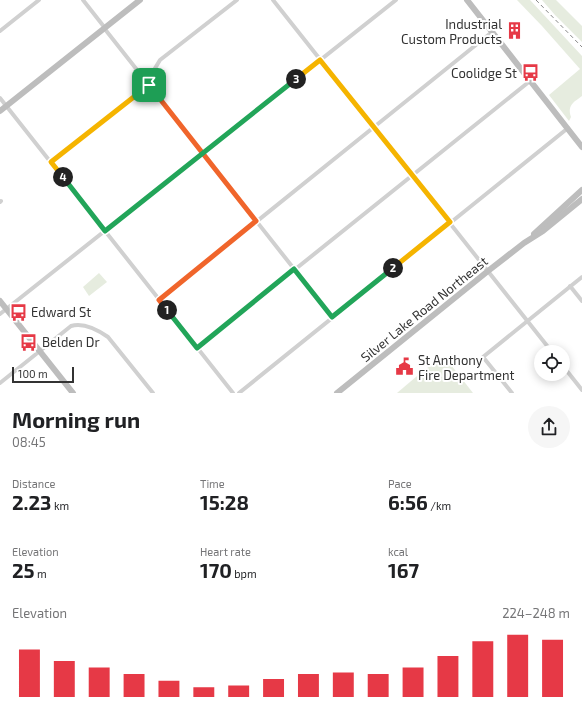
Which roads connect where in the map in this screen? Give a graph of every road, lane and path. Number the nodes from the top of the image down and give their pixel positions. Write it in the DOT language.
graph roads {
  1 [pos="39,0"];
  2 [pos="83,0"];
  3 [pos="140,0"];
  4 [pos="237,0"];
  5 [pos="273,0"];
  6 [pos="396,0"];
  7 [pos="467,0"];
  8 [pos="104,28"];
  9 [pos="0,31"];
  10 [pos="492,32"];
  11 [pos="320,60"];
  12 [pos="530,81"];
  13 [pos="149,85"];
  14 [pos="0,98"];
  15 [pos="6,106"];
  16 [pos="0,110"];
  17 [pos="374,127"];
  18 [pos="568,128"];
  19 [pos="582,147"];
  20 [pos="202,153"];
  21 [pos="51,162"];
  22 [pos="412,175"];
  23 [pos="582,190"];
  24 [pos="582,199"];
  25 [pos="256,221"];
  26 [pos="450,222"];
  27 [pos="105,231"];
  28 [pos="524,243"];
  29 [pos="294,269"];
  30 [pos="488,271"];
  31 [pos="582,277"];
  32 [pos="570,286"];
  33 [pos="159,300"];
  34 [pos="0,301"];
  35 [pos="582,301"];
  36 [pos="6,309"];
  37 [pos="0,314"];
  38 [pos="332,317"];
  39 [pos="527,321"];
  40 [pos="546,345"];
  41 [pos="197,348"];
  42 [pos="40,351"];
  43 [pos="570,375"];
  44 [pos="0,383"];
  45 [pos="582,390"];
  46 [pos="73,393"];
  47 [pos="153,393"];
  48 [pos="233,393"];
  49 [pos="239,393"];
  50 [pos="337,393"];
  51 [pos="512,393"];
  1 -- 9 [label="street"];
  2 -- 8 [label="street"];
  3 -- 8 [label="street"];
  4 -- 13 [label="street"];
  5 -- 11 [label="street"];
  6 -- 11 [label="street"];
  7 -- 10 [label="street"];
  8 -- 13 [label="street"];
  8 -- 15 [label="street"];
  10 -- 12 [label="street"];
  10 -- 17 [label="street"];
  11 -- 17 [label="street"];
  11 -- 20 [label="street"];
  12 -- 18 [label="street"];
  12 -- 22 [label="street"];
  13 -- 20 [label="street"];
  13 -- 21 [label="street"];
  14 -- 15 [label="street"];
  15 -- 16 [label="street"];
  15 -- 21 [label="street"];
  17 -- 22 [label="street"];
  17 -- 25 [label="street"];
  18 -- 19 [label="street"];
  18 -- 26 [label="street"];
  20 -- 25 [label="street"];
  20 -- 27 [label="street"];
  21 -- 27 [label="street"];
  22 -- 26 [label="street"];
  22 -- 29 [label="street"];
  23 -- 28 [label="street, Silver Lake Road Northeast"];
  24 -- 28 [label="street, Silver Lake Road Northeast"];
  25 -- 29 [label="street"];
  25 -- 33 [label="street"];
  26 -- 30 [label="street"];
  26 -- 38 [label="street"];
  27 -- 33 [label="street"];
  27 -- 36 [label="street"];
  28 -- 30 [label="street, Silver Lake Road Northeast"];
  29 -- 38 [label="street"];
  29 -- 41 [label="street"];
  30 -- 39 [label="street"];
  30 -- 50 [label="street, Silver Lake Road Northeast"];
  31 -- 32 [label="street"];
  32 -- 35 [label="street"];
  32 -- 39 [label="street"];
  33 -- 41 [label="street"];
  34 -- 36 [label="street"];
  36 -- 37 [label="street"];
  36 -- 42 [label="street"];
  38 -- 49 [label="street"];
  39 -- 40 [label="street"];
  39 -- 51 [label="street"];
  41 -- 48 [label="street"];
  42 -- 44 [label="street"];
  42 -- 46 [label="street"];
  42 -- 47 [label="street"];
  43 -- 45 [label="street"];
}
